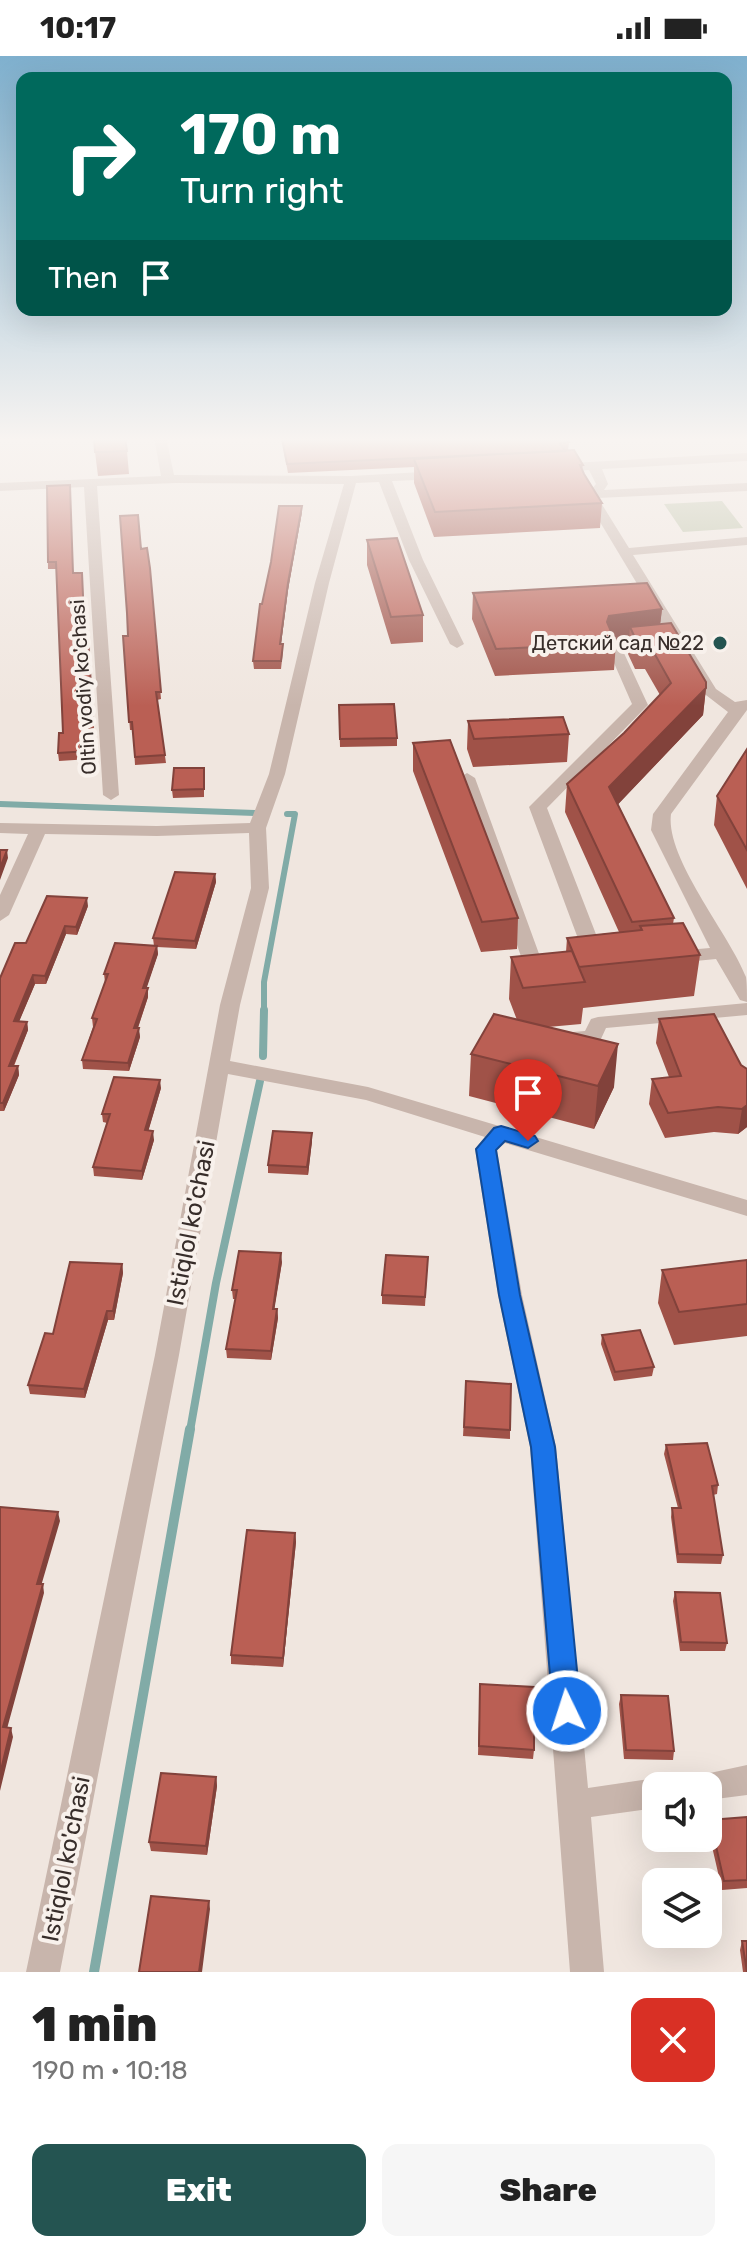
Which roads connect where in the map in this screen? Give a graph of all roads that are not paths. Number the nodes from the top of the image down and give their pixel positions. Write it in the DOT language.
graph roads {
  1 [pos="93,526"];
  2 [pos="338,526"];
  3 [pos="403,526"];
  4 [pos="609,526"];
  5 [pos="747,541"];
  6 [pos="625,552"];
  7 [pos="679,641"];
  8 [pos="457,644"];
  9 [pos="742,708"];
  10 [pos="467,778"];
  11 [pos="111,795"];
  12 [pos="0,828"];
  13 [pos="257,828"];
  14 [pos="38,830"];
  15 [pos="0,915"];
  16 [pos="723,953"];
  17 [pos="660,958"];
  18 [pos="747,996"];
  19 [pos="747,1009"];
  20 [pos="536,1041"];
  21 [pos="221,1066"];
  22 [pos="501,1133"];
  23 [pos="747,1208"];
  24 [pos="747,1780"];
  25 [pos="722,1784"];
  26 [pos="642,1795"];
  27 [pos="574,1805"];
  28 [pos="43,1972"];
  29 [pos="587,1972"];
  1 -- 11 [label="street, Oltin vodiy ko'chasi"];
  2 -- 13 [label="street, Istiqlol ko'chasi"];
  3 -- 8 [label="street"];
  4 -- 6 [label="street"];
  5 -- 6 [label="street"];
  6 -- 7 [label="street"];
  7 -- 9 [label="street"];
  7 -- 10 [label="street"];
  9 -- 16 [label="street"];
  12 -- 14 [label="street"];
  13 -- 14 [label="street"];
  13 -- 21 [label="street, Istiqlol ko'chasi"];
  14 -- 15 [label="street"];
  16 -- 17 [label="street"];
  16 -- 18 [label="street"];
  19 -- 20 [label="street"];
  21 -- 22 [label="street"];
  21 -- 28 [label="street, Istiqlol ko'chasi"];
  22 -- 23 [label="street"];
  22 -- 27 [label="street"];
  24 -- 25 [label="street"];
  26 -- 27 [label="street"];
  27 -- 29 [label="street"];
}
